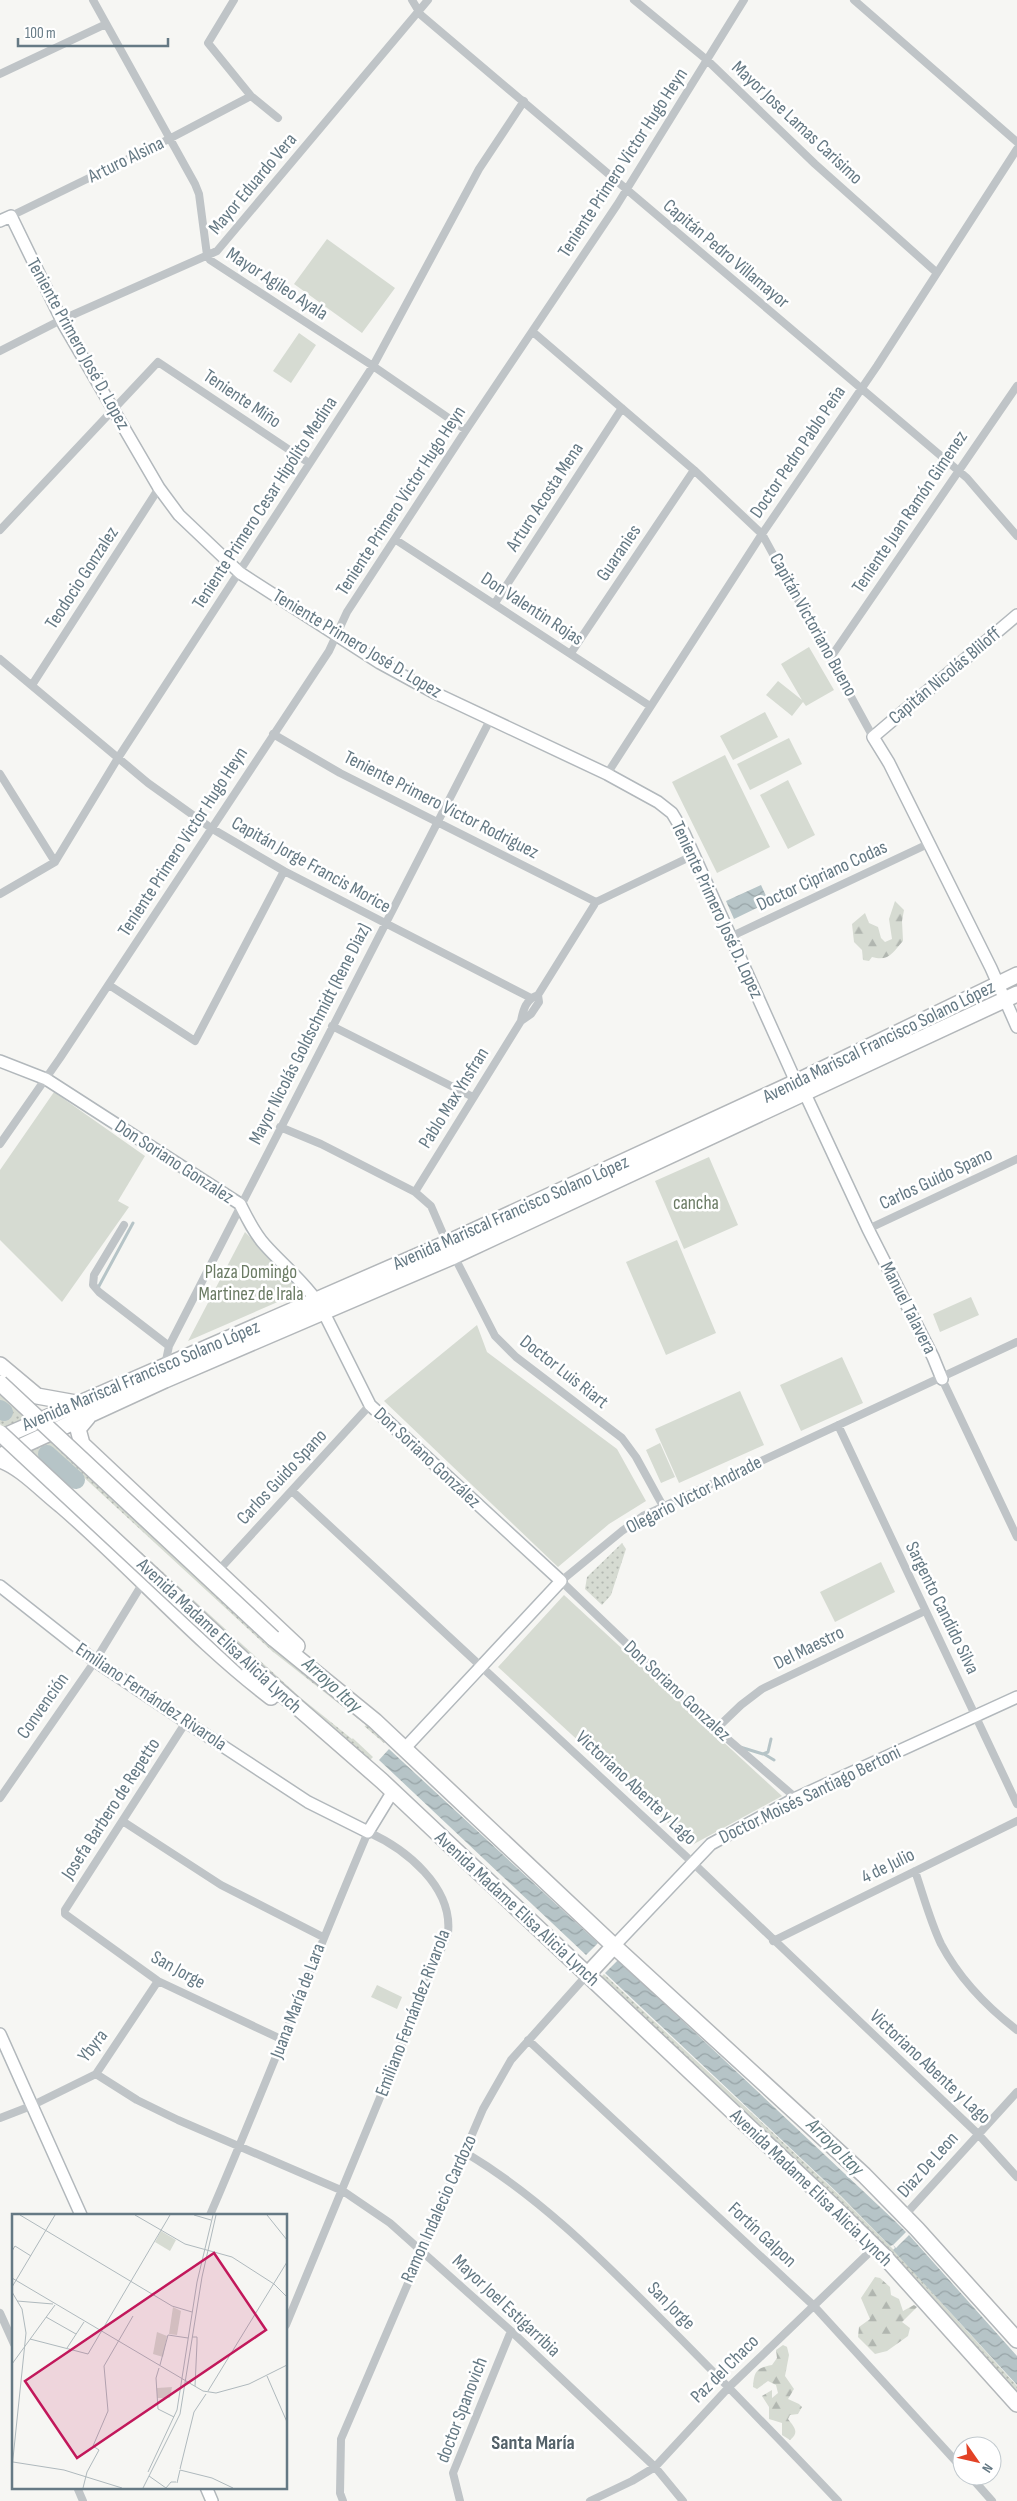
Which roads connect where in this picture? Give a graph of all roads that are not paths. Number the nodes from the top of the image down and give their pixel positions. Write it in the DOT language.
graph roads {
  1 [pos="93,0"];
  2 [pos="234,0"];
  3 [pos="412,0"];
  4 [pos="428,0"];
  5 [pos="634,0"];
  6 [pos="744,0"];
  7 [pos="854,0"];
  8 [pos="418,12"];
  9 [pos="106,24"];
  10 [pos="707,60"];
  11 [pos="0,74"];
  12 [pos="250,96"];
  13 [pos="524,101"];
  14 [pos="278,118"];
  15 [pos="169,139"];
  16 [pos="1017,142"];
  17 [pos="1017,149"];
  18 [pos="626,191"];
  19 [pos="5,219"];
  20 [pos="207,255"];
  21 [pos="936,272"];
  22 [pos="61,320"];
  23 [pos="533,332"];
  24 [pos="0,351"];
  25 [pos="374,366"];
  26 [pos="1017,386"];
  27 [pos="861,390"];
  28 [pos="622,408"];
  29 [pos="112,409"];
  30 [pos="466,430"];
  31 [pos="308,463"];
  32 [pos="694,470"];
  33 [pos="958,471"];
  34 [pos="159,488"];
  35 [pos="0,530"];
  36 [pos="762,534"];
  37 [pos="1017,536"];
  38 [pos="396,540"];
  39 [pos="240,573"];
  40 [pos="494,603"];
  41 [pos="1017,615"];
  42 [pos="336,636"];
  43 [pos="571,653"];
  44 [pos="831,656"];
  45 [pos="0,659"];
  46 [pos="32,685"];
  47 [pos="650,706"];
  48 [pos="490,720"];
  49 [pos="273,734"];
  50 [pos="873,736"];
  51 [pos="118,758"];
  52 [pos="0,774"];
  53 [pos="607,774"];
  54 [pos="438,822"];
  55 [pos="211,828"];
  56 [pos="928,844"];
  57 [pos="694,855"];
  58 [pos="54,862"];
  59 [pos="284,871"];
  60 [pos="0,894"];
  61 [pos="596,902"];
  62 [pos="385,924"];
  63 [pos="730,936"];
  64 [pos="1017,975"];
  65 [pos="109,985"];
  66 [pos="1005,992"];
  67 [pos="535,997"];
  68 [pos="332,1026"];
  69 [pos="1017,1027"];
  70 [pos="0,1061"];
  71 [pos="46,1079"];
  72 [pos="801,1088"];
  73 [pos="473,1097"];
  74 [pos="280,1127"];
  75 [pos="0,1144"];
  76 [pos="1017,1159"];
  77 [pos="415,1192"];
  78 [pos="240,1204"];
  79 [pos="124,1225"];
  80 [pos="868,1229"];
  81 [pos="451,1249"];
  82 [pos="320,1307"];
  83 [pos="1017,1342"];
  84 [pos="169,1346"];
  85 [pos="0,1365"];
  86 [pos="165,1365"];
  87 [pos="942,1379"];
  88 [pos="0,1384"];
  89 [pos="76,1403"];
  90 [pos="370,1405"];
  91 [pos="91,1414"];
  92 [pos="838,1425"];
  93 [pos="5,1434"];
  94 [pos="0,1456"];
  95 [pos="0,1460"];
  96 [pos="292,1491"];
  97 [pos="664,1508"];
  98 [pos="1014,1520"];
  99 [pos="1017,1537"];
  100 [pos="218,1571"];
  101 [pos="144,1581"];
  102 [pos="561,1581"];
  103 [pos="0,1586"];
  104 [pos="925,1611"];
  105 [pos="95,1660"];
  106 [pos="481,1668"];
  107 [pos="1017,1697"];
  108 [pos="976,1715"];
  109 [pos="375,1721"];
  110 [pos="186,1722"];
  111 [pos="312,1722"];
  112 [pos="716,1729"];
  113 [pos="405,1748"];
  114 [pos="393,1791"];
  115 [pos="0,1798"];
  116 [pos="796,1798"];
  117 [pos="1017,1804"];
  118 [pos="1017,1821"];
  119 [pos="124,1822"];
  120 [pos="368,1832"];
  121 [pos="692,1862"];
  122 [pos="915,1871"];
  123 [pos="65,1914"];
  124 [pos="323,1937"];
  125 [pos="773,1941"];
  126 [pos="612,1949"];
  127 [pos="591,1971"];
  128 [pos="158,1981"];
  129 [pos="1017,2030"];
  130 [pos="0,2034"];
  131 [pos="283,2040"];
  132 [pos="528,2040"];
  133 [pos="96,2074"];
  134 [pos="1017,2092"];
  135 [pos="31,2106"];
  136 [pos="0,2118"];
  137 [pos="978,2134"];
  138 [pos="239,2148"];
  139 [pos="466,2153"];
  140 [pos="1017,2177"];
  141 [pos="343,2191"];
  142 [pos="81,2214"];
  143 [pos="210,2214"];
  144 [pos="904,2216"];
  145 [pos="875,2247"];
  146 [pos="421,2249"];
  147 [pos="813,2305"];
  148 [pos="0,2313"];
  149 [pos="288,2321"];
  150 [pos="511,2331"];
  151 [pos="12,2340"];
  152 [pos="1017,2340"];
  153 [pos="729,2387"];
  154 [pos="1017,2404"];
  155 [pos="952,2457"];
  156 [pos="655,2467"];
  157 [pos="979,2486"];
  158 [pos="77,2488"];
  159 [pos="206,2488"];
  160 [pos="83,2501"];
  161 [pos="212,2501"];
  162 [pos="343,2501"];
  163 [pos="460,2501"];
  164 [pos="590,2501"];
  165 [pos="683,2501"];
  166 [pos="838,2501"];
  167 [pos="992,2501"];
  1 -- 9 [label="street, Mayor Agileo Ayala"];
  2 -- 12 [label="street"];
  3 -- 8 [label="street, Capitán Pedro Villamayor"];
  4 -- 8 [label="street, Mayor Eduardo Vera"];
  5 -- 10 [label="street, Mayor Jose Lamas Carisimo"];
  6 -- 10 [label="street, Teniente Primero Victor Hugo Heyn"];
  7 -- 16 [label="street"];
  8 -- 13 [label="street, Capitán Pedro Villamayor"];
  8 -- 20 [label="street, Mayor Eduardo Vera"];
  9 -- 11 [label="street"];
  9 -- 15 [label="street, Mayor Agileo Ayala"];
  10 -- 18 [label="street, Teniente Primero Victor Hugo Heyn"];
  10 -- 21 [label="street, Mayor Jose Lamas Carisimo"];
  12 -- 14 [label="street"];
  12 -- 15 [label="street, Arturo Alsina"];
  13 -- 18 [label="street, Capitán Pedro Villamayor"];
  13 -- 25 [label="street, Teniente Primero Cesar Hipólito Medina"];
  15 -- 19 [label="street, Arturo Alsina"];
  15 -- 20 [label="street, Mayor Agileo Ayala"];
  17 -- 21 [label="street, Doctor Pedro Pablo Peña"];
  18 -- 23 [label="street, Teniente Primero Victor Hugo Heyn"];
  18 -- 27 [label="street, Capitán Pedro Villamayor"];
  19 -- 22 [label="street, Teniente Primero José D. Lopez"];
  20 -- 22 [label="street, Mayor Eduardo Vera"];
  20 -- 25 [label="street, Mayor Agileo Ayala"];
  21 -- 27 [label="street, Doctor Pedro Pablo Peña"];
  22 -- 24 [label="street, Mayor Eduardo Vera"];
  22 -- 29 [label="street, Teniente Primero José D. Lopez"];
  23 -- 28 [label="street, Capitán Victoriano Bueno"];
  23 -- 30 [label="street, Teniente Primero Victor Hugo Heyn"];
  25 -- 30 [label="street, Mayor Agileo Ayala"];
  25 -- 31 [label="street, Teniente Primero Cesar Hipólito Medina"];
  26 -- 33 [label="street, Teniente Juan Ramón Gimenez"];
  27 -- 33 [label="street, Capitán Pedro Villamayor"];
  27 -- 36 [label="street, Doctor Pedro Pablo Peña"];
  28 -- 32 [label="street, Capitán Victoriano Bueno"];
  28 -- 40 [label="street, Arturo Acosta Mena"];
  29 -- 31 [label="street, Teniente Miño"];
  29 -- 34 [label="street, Teniente Primero José D. Lopez"];
  29 -- 35 [label="street"];
  30 -- 38 [label="street, Teniente Primero Victor Hugo Heyn"];
  31 -- 39 [label="street, Teniente Primero Cesar Hipólito Medina"];
  32 -- 36 [label="street, Capitán Victoriano Bueno"];
  32 -- 43 [label="street, Guaranies"];
  33 -- 37 [label="street, Capitán Pedro Villamayor"];
  33 -- 44 [label="street, Teniente Juan Ramón Gimenez"];
  34 -- 39 [label="street, Teniente Primero José D. Lopez"];
  34 -- 46 [label="street, Teodocio Gonzalez"];
  36 -- 44 [label="street, Capitán Victoriano Bueno"];
  36 -- 47 [label="street, Doctor Pedro Pablo Peña"];
  38 -- 40 [label="street, Don Valentin Rojas"];
  38 -- 42 [label="street, Teniente Primero Victor Hugo Heyn"];
  39 -- 42 [label="street, Teniente Primero José D. Lopez"];
  39 -- 51 [label="street, Teniente Primero Cesar Hipólito Medina"];
  40 -- 43 [label="street, Don Valentin Rojas"];
  41 -- 50 [label="street, Capitán Nicolás Bliloff"];
  42 -- 48 [label="street, Teniente Primero José D. Lopez"];
  42 -- 49 [label="street, Teniente Primero Victor Hugo Heyn"];
  43 -- 47 [label="street, Don Valentin Rojas"];
  44 -- 50 [label="street, Capitán Victoriano Bueno"];
  45 -- 46 [label="street, Capitán Jorge Francis Morice"];
  46 -- 51 [label="street, Capitán Jorge Francis Morice"];
  47 -- 53 [label="street, Doctor Pedro Pablo Peña"];
  48 -- 53 [label="street, Teniente Primero José D. Lopez"];
  48 -- 54 [label="street, Mayor Nicolás Goldschmidt (Rene Diaz)"];
  49 -- 54 [label="street, Teniente Primero Victor Rodriguez"];
  49 -- 55 [label="street, Teniente Primero Victor Hugo Heyn"];
  50 -- 56 [label="street, Capitán Victoriano Bueno"];
  51 -- 55 [label="street, Capitán Jorge Francis Morice"];
  51 -- 58 [label="street, Teniente Primero Cesar Hipólito Medina"];
  52 -- 58 [label="street"];
  53 -- 57 [label="street, Teniente Primero José D. Lopez"];
  54 -- 61 [label="street, Teniente Primero Victor Rodriguez"];
  54 -- 62 [label="street, Mayor Nicolás Goldschmidt (Rene Diaz)"];
  55 -- 59 [label="street, Capitán Jorge Francis Morice"];
  55 -- 65 [label="street, Teniente Primero Victor Hugo Heyn"];
  56 -- 63 [label="street, Doctor Cipriano Codas"];
  56 -- 66 [label="street, Capitán Victoriano Bueno"];
  57 -- 61 [label="street"];
  57 -- 63 [label="street, Teniente Primero José D. Lopez"];
  58 -- 60 [label="street, Teniente Primero Cesar Hipólito Medina"];
  59 -- 62 [label="street, Capitán Jorge Francis Morice"];
  59 -- 65 [label="street"];
  61 -- 67 [label="street"];
  62 -- 67 [label="street, Capitán Jorge Francis Morice"];
  62 -- 68 [label="street, Mayor Nicolás Goldschmidt (Rene Diaz)"];
  63 -- 72 [label="street, Teniente Primero José D. Lopez"];
  64 -- 66 [label="highway, Avenida Mariscal Francisco Solano López"];
  65 -- 71 [label="street, Teniente Primero Victor Hugo Heyn"];
  66 -- 69 [label="street, Capitán Victoriano Bueno"];
  66 -- 72 [label="highway, Avenida Mariscal Francisco Solano López"];
  67 -- 73 [label="street, Pablo Max Ynsfran"];
  68 -- 73 [label="street"];
  68 -- 74 [label="street, Mayor Nicolás Goldschmidt (Rene Diaz)"];
  70 -- 71 [label="street, Don Soriano Gonzalez"];
  71 -- 75 [label="street, Teniente Primero Victor Hugo Heyn"];
  71 -- 78 [label="street, Don Soriano Gonzalez"];
  72 -- 80 [label="street, Manuel Talavera"];
  72 -- 81 [label="highway, Avenida Mariscal Francisco Solano López"];
  73 -- 77 [label="street, Pablo Max Ynsfran"];
  74 -- 77 [label="street, Doctor Luis Riart"];
  74 -- 78 [label="street, Mayor Nicolás Goldschmidt (Rene Diaz)"];
  76 -- 80 [label="street, Carlos Guido Spano"];
  77 -- 81 [label="street, Doctor Luis Riart"];
  78 -- 82 [label="street, Don Soriano Gonzalez"];
  78 -- 84 [label="street, Mayor Nicolás Goldschmidt (Rene Diaz)"];
  79 -- 84 [label="street"];
  80 -- 87 [label="street, Manuel Talavera"];
  81 -- 82 [label="highway, Avenida Mariscal Francisco Solano López"];
  81 -- 97 [label="street, Doctor Luis Riart"];
  82 -- 86 [label="highway, Avenida Mariscal Francisco Solano López"];
  82 -- 90 [label="street, Don Soriano González"];
  82 -- 91 [label="highway, Avenida Mariscal Francisco Solano López"];
  83 -- 87 [label="street, Olegario Victor Andrade"];
  84 -- 86 [label="street, Mayor Nicolás Goldschmidt (Rene Diaz)"];
  85 -- 89 [label="highway"];
  86 -- 89 [label="highway, Avenida Mariscal Francisco Solano López"];
  87 -- 92 [label="street, Olegario Victor Andrade"];
  87 -- 98 [label="street, Manuel Talavera"];
  88 -- 109 [label="highway, Avenida Madame Elisa Alicia Lynch, bridge"];
  89 -- 93 [label="highway, Avenida Mariscal Francisco Solano López"];
  90 -- 96 [label="street, Carlos Guido Spano"];
  90 -- 102 [label="street, Don Soriano González"];
  91 -- 94 [label="highway, Avenida Mariscal Francisco Solano López"];
  91 -- 100 [label="highway"];
  92 -- 97 [label="street, Olegario Victor Andrade"];
  92 -- 104 [label="street, Sargento Candido Silva"];
  93 -- 111 [label="highway, Avenida Madame Elisa Alicia Lynch, bridge"];
  95 -- 101 [label="highway"];
  96 -- 100 [label="street, Carlos Guido Spano"];
  96 -- 106 [label="street, Victoriano Abente y Lago"];
  97 -- 102 [label="street, Olegario Victor Andrade"];
  98 -- 99 [label="street, Manuel Talavera"];
  100 -- 109 [label="highway"];
  101 -- 105 [label="street, Convención"];
  101 -- 111 [label="highway"];
  102 -- 106 [label="street, Olegario Victor Andrade"];
  102 -- 112 [label="street, Don Soriano Gonzalez"];
  103 -- 105 [label="street, Emiliano Fernández Rivarola"];
  104 -- 108 [label="street, Sargento Candido Silva"];
  104 -- 112 [label="street, Del Maestro"];
  105 -- 110 [label="street, Emiliano Fernández Rivarola"];
  105 -- 115 [label="street, Convención"];
  106 -- 113 [label="street, Olegario Victor Andrade"];
  106 -- 121 [label="street, Victoriano Abente y Lago"];
  107 -- 108 [label="street, Doctor Moisés Santiago Bertoni"];
  108 -- 116 [label="street, Doctor Moisés Santiago Bertoni"];
  108 -- 117 [label="street, Sargento Candido Silva"];
  109 -- 113 [label="highway, Avenida Madame Elisa Alicia Lynch"];
  110 -- 119 [label="street, Josefa Barbero de Repetto"];
  110 -- 120 [label="street, Emiliano Fernández Rivarola"];
  111 -- 114 [label="highway, Avenida Madame Elisa Alicia Lynch"];
  112 -- 116 [label="street, Don Soriano Gonzalez"];
  113 -- 126 [label="highway, Avenida Madame Elisa Alicia Lynch"];
  114 -- 120 [label="street, Juana María de Lara"];
  114 -- 127 [label="highway, Avenida Madame Elisa Alicia Lynch"];
  116 -- 121 [label="street, Doctor Moisés Santiago Bertoni"];
  118 -- 122 [label="street, 4 de Julio"];
  119 -- 123 [label="street, Josefa Barbero de Repetto"];
  119 -- 124 [label="street"];
  120 -- 124 [label="street, Juana María de Lara"];
  120 -- 141 [label="street, Emiliano Fernández Rivarola"];
  121 -- 125 [label="street, Victoriano Abente y Lago"];
  121 -- 126 [label="street, Doctor Moisés Santiago Bertoni"];
  122 -- 125 [label="street, 4 de Julio"];
  122 -- 129 [label="street"];
  123 -- 128 [label="street, San Jorge"];
  124 -- 131 [label="street, Juana María de Lara"];
  125 -- 137 [label="street, Victoriano Abente y Lago"];
  126 -- 127 [label="highway, Ramon Indalecio Cardozo"];
  126 -- 144 [label="highway, Avenida Madame Elisa Alicia Lynch"];
  127 -- 132 [label="street, Ramon Indalecio Cardozo"];
  127 -- 145 [label="highway, Avenida Madame Elisa Alicia Lynch"];
  128 -- 131 [label="street, San Jorge"];
  128 -- 133 [label="street, Ybyra"];
  130 -- 135 [label="street"];
  131 -- 138 [label="street, Juana María de Lara"];
  132 -- 139 [label="street, Ramon Indalecio Cardozo"];
  132 -- 147 [label="street, Fortín Galpon"];
  133 -- 135 [label="street, Ybyra"];
  133 -- 138 [label="street, Mayor Joel Estigarribia"];
  134 -- 137 [label="street, Diaz De Leon"];
  135 -- 136 [label="street, Ybyra"];
  135 -- 142 [label="street"];
  137 -- 140 [label="street, Victoriano Abente y Lago"];
  137 -- 144 [label="street, Diaz De Leon"];
  138 -- 141 [label="street, Mayor Joel Estigarribia"];
  138 -- 143 [label="street, Juana María de Lara"];
  139 -- 146 [label="street, Ramon Indalecio Cardozo"];
  139 -- 153 [label="street, San Jorge"];
  141 -- 146 [label="street, Mayor Joel Estigarribia"];
  141 -- 149 [label="street, Emiliano Fernández Rivarola"];
  144 -- 152 [label="highway, Avenida Madame Elisa Alicia Lynch"];
  145 -- 147 [label="street, Paz del Chaco"];
  145 -- 154 [label="highway, Avenida Madame Elisa Alicia Lynch"];
  146 -- 150 [label="street, Mayor Joel Estigarribia"];
  146 -- 162 [label="street, Ramon Indalecio Cardozo"];
  147 -- 153 [label="street, Paz del Chaco"];
  147 -- 155 [label="street, Fortín Galpon"];
  148 -- 151 [label="street"];
  150 -- 156 [label="street, Mayor Joel Estigarribia"];
  150 -- 163 [label="street, doctor Spanovich"];
  153 -- 156 [label="street, Paz del Chaco"];
  153 -- 166 [label="street, San Jorge"];
  156 -- 164 [label="street, Paz del Chaco"];
  156 -- 165 [label="street, Mayor Joel Estigarribia"];
  157 -- 167 [label="street"];
  158 -- 160 [label="street"];
  159 -- 161 [label="street"];
}
